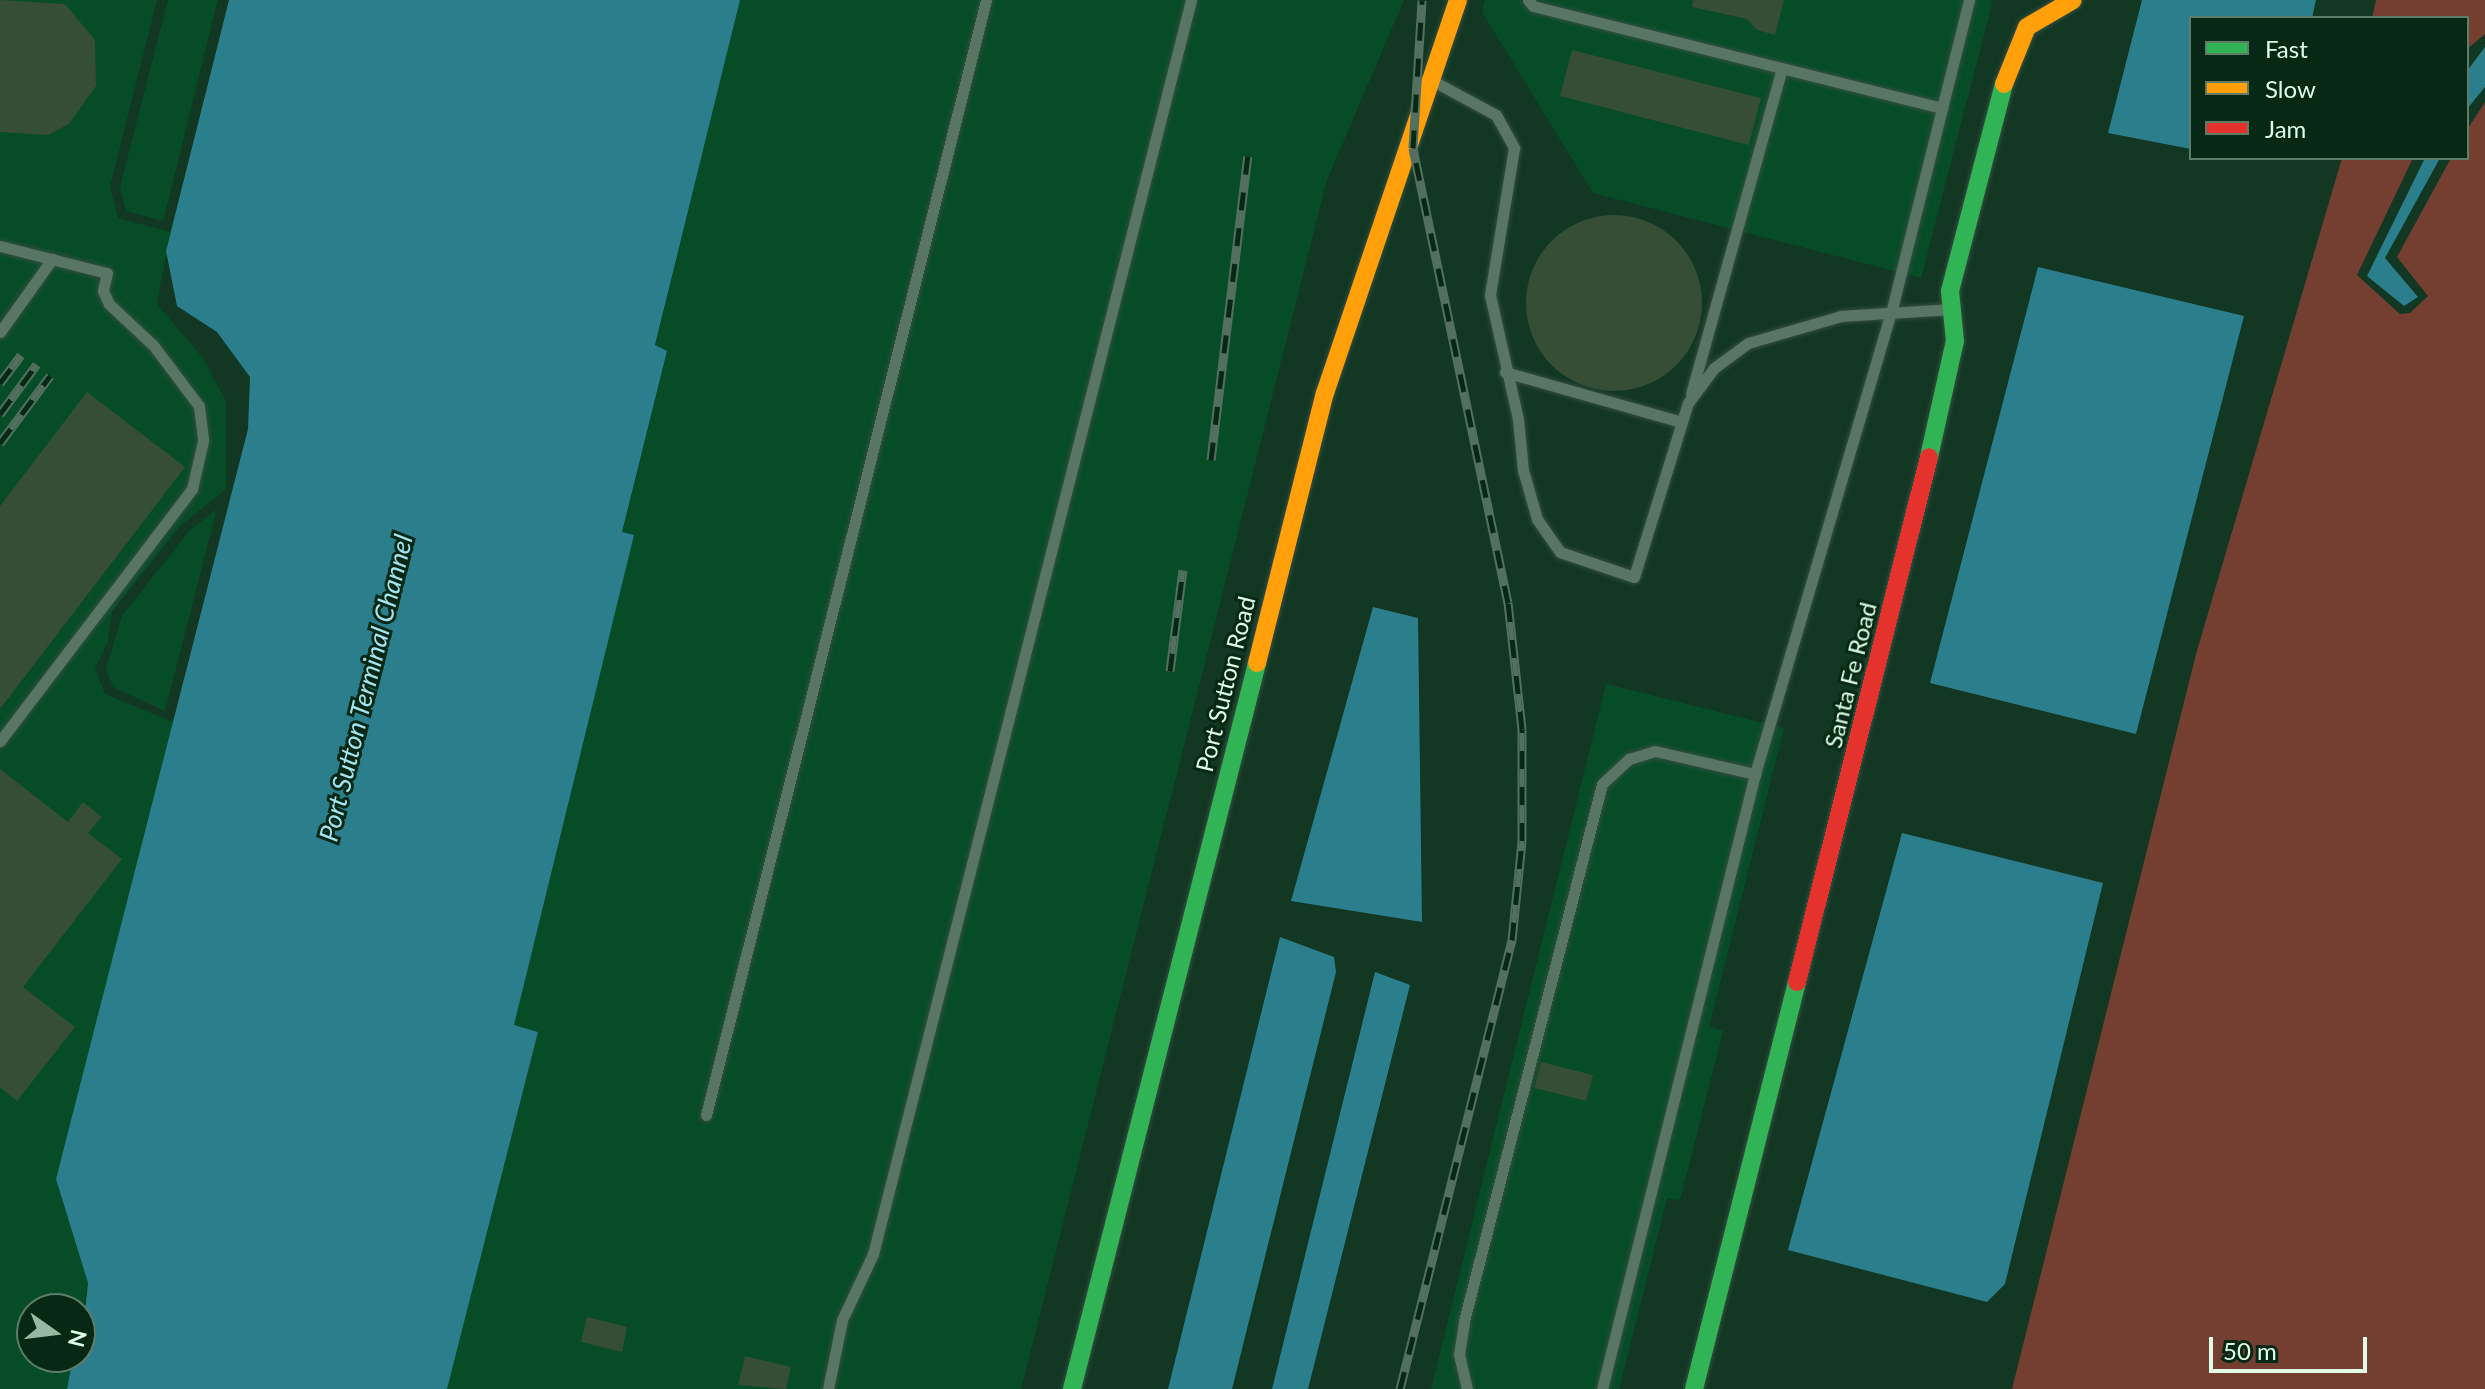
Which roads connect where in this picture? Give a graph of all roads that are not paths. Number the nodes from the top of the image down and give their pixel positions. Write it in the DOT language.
graph roads {
  1 [pos="986,0"];
  2 [pos="1191,0"];
  3 [pos="1458,0"];
  4 [pos="1528,0"];
  5 [pos="1969,0"];
  6 [pos="2073,0"];
  7 [pos="1782,69"];
  8 [pos="1435,82"];
  9 [pos="1942,108"];
  10 [pos="0,246"];
  11 [pos="52,259"];
  12 [pos="1952,309"];
  13 [pos="1891,313"];
  14 [pos="0,332"];
  15 [pos="1505,372"];
  16 [pos="1688,403"];
  17 [pos="1682,422"];
  18 [pos="0,741"];
  19 [pos="1755,774"];
  20 [pos="706,1115"];
  21 [pos="828,1389"];
  22 [pos="1072,1389"];
  23 [pos="1467,1389"];
  24 [pos="1602,1389"];
  25 [pos="1694,1389"];
  1 -- 20 [label="lane"];
  2 -- 21 [label="lane"];
  3 -- 8 [label="street, Port Sutton Road"];
  4 -- 7 [label="lane"];
  5 -- 9 [label="lane"];
  6 -- 12 [label="street, Santa Fe Road"];
  7 -- 9 [label="lane"];
  7 -- 16 [label="lane"];
  8 -- 15 [label="lane"];
  8 -- 22 [label="street, Port Sutton Road"];
  9 -- 13 [label="lane"];
  10 -- 11 [label="lane"];
  11 -- 14 [label="lane"];
  11 -- 18 [label="lane"];
  12 -- 13 [label="lane"];
  12 -- 25 [label="street, Santa Fe Road"];
  13 -- 16 [label="lane"];
  13 -- 19 [label="lane"];
  15 -- 17 [label="lane"];
  15 -- 17 [label="lane"];
  16 -- 17 [label="lane"];
  19 -- 23 [label="lane"];
  19 -- 24 [label="lane"];
}
